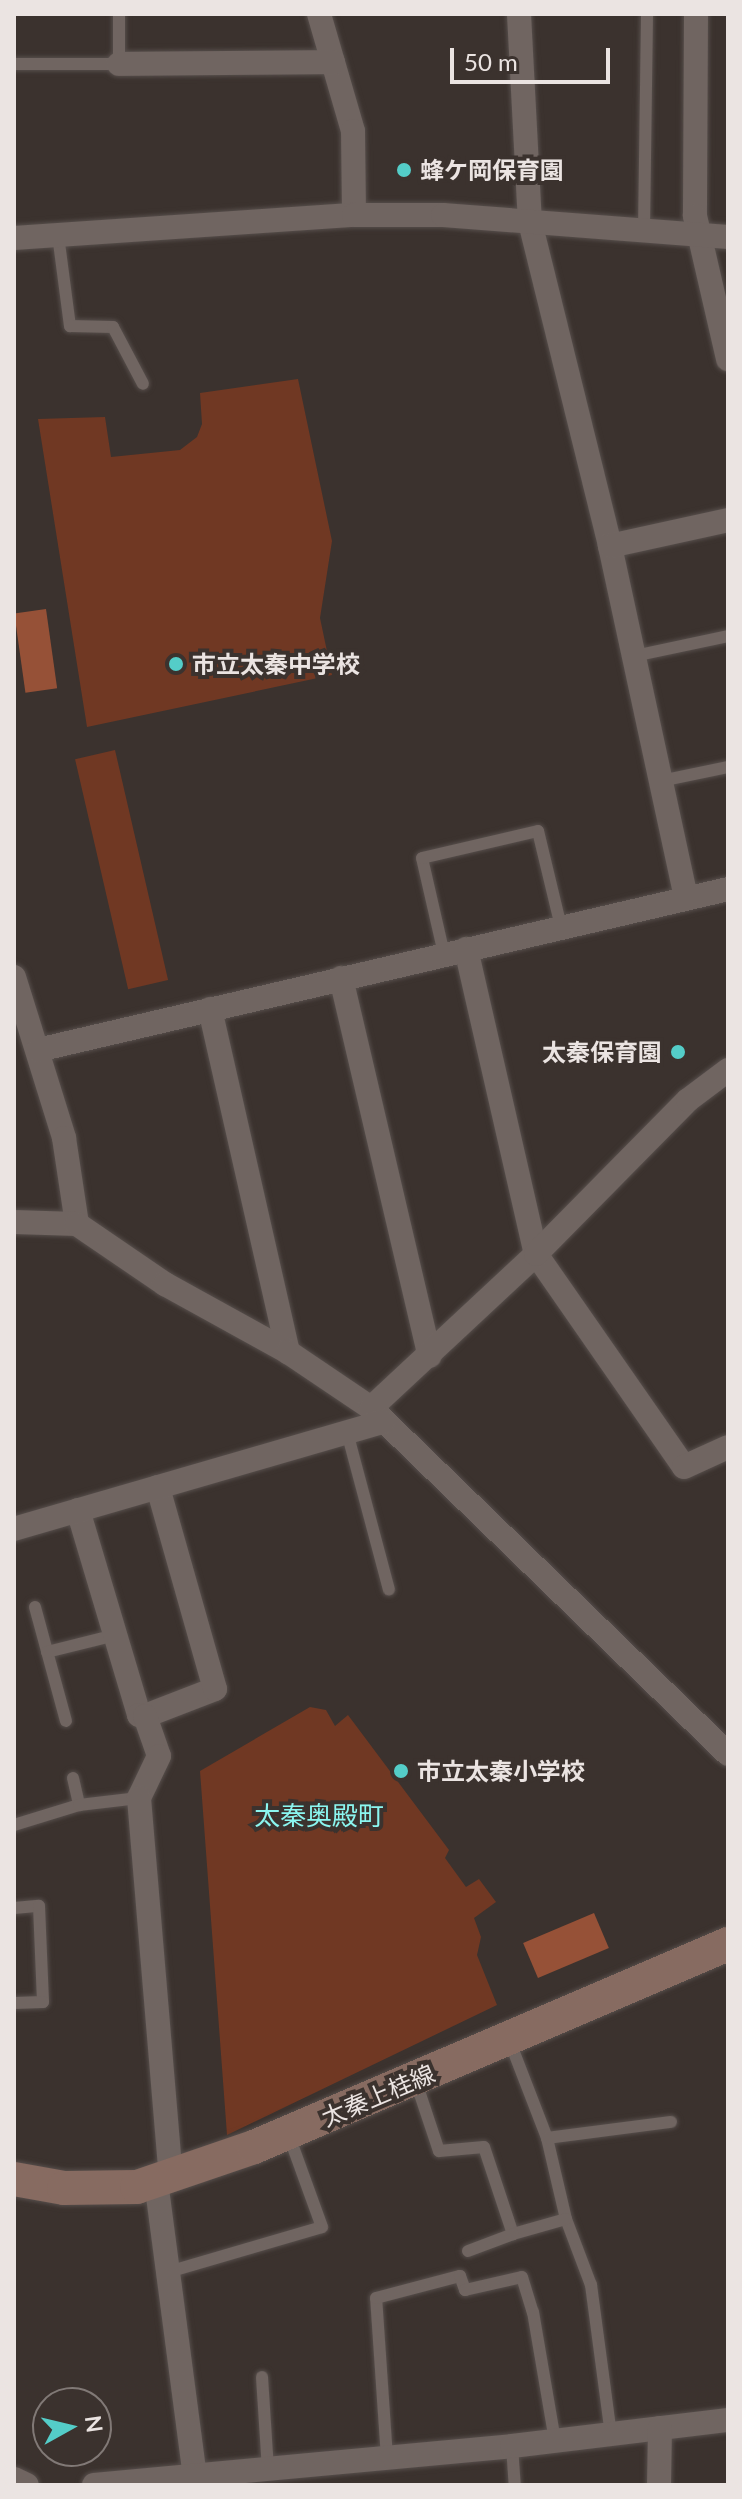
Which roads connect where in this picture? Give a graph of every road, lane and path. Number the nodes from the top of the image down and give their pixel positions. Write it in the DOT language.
graph roads {
  1 [pos="119,14"];
  2 [pos="319,14"];
  3 [pos="519,14"];
  4 [pos="647,14"];
  5 [pos="696,14"];
  6 [pos="333,62"];
  7 [pos="14,64"];
  8 [pos="119,64"];
  9 [pos="354,215"];
  10 [pos="530,222"];
  11 [pos="644,230"];
  12 [pos="58,235"];
  13 [pos="699,236"];
  14 [pos="728,237"];
  15 [pos="14,238"];
  16 [pos="728,359"];
  17 [pos="143,384"];
  18 [pos="728,520"];
  19 [pos="610,546"];
  20 [pos="728,636"];
  21 [pos="634,656"];
  22 [pos="728,767"];
  23 [pos="661,781"];
  24 [pos="728,889"];
  25 [pos="686,898"];
  26 [pos="561,927"];
  27 [pos="455,952"];
  28 [pos="14,977"];
  29 [pos="341,978"];
  30 [pos="210,1009"];
  31 [pos="38,1050"];
  32 [pos="728,1070"];
  33 [pos="14,1222"];
  34 [pos="77,1224"];
  35 [pos="536,1254"];
  36 [pos="288,1352"];
  37 [pos="430,1356"];
  38 [pos="377,1415"];
  39 [pos="347,1432"];
  40 [pos="728,1447"];
  41 [pos="158,1487"];
  42 [pos="78,1510"];
  43 [pos="14,1529"];
  44 [pos="389,1590"];
  45 [pos="35,1607"];
  46 [pos="115,1635"];
  47 [pos="47,1652"];
  48 [pos="145,1716"];
  49 [pos="66,1721"];
  50 [pos="728,1754"];
  51 [pos="73,1778"];
  52 [pos="139,1798"];
  53 [pos="79,1805"];
  54 [pos="14,1825"];
  55 [pos="14,1908"];
  56 [pos="728,1944"];
  57 [pos="14,2003"];
  58 [pos="509,2039"];
  59 [pos="415,2079"];
  60 [pos="671,2122"];
  61 [pos="288,2133"];
  62 [pos="547,2138"];
  63 [pos="164,2178"];
  64 [pos="14,2179"];
  65 [pos="566,2219"];
  66 [pos="513,2234"];
  67 [pos="468,2251"];
  68 [pos="168,2272"];
  69 [pos="262,2377"];
  70 [pos="728,2420"];
  71 [pos="660,2428"];
  72 [pos="611,2434"];
  73 [pos="555,2441"];
  74 [pos="512,2446"];
  75 [pos="387,2458"];
  76 [pos="268,2469"];
  77 [pos="319,2475"];
  78 [pos="195,2476"];
  79 [pos="14,2479"];
  80 [pos="27,2485"];
  81 [pos="94,2485"];
  82 [pos="515,2485"];
  83 [pos="659,2485"];
  1 -- 8 [label="lane"];
  2 -- 6 [label="street"];
  3 -- 10 [label="street"];
  4 -- 11 [label="lane"];
  5 -- 13 [label="street"];
  6 -- 8 [label="street"];
  6 -- 9 [label="street"];
  7 -- 8 [label="lane"];
  9 -- 10 [label="street"];
  9 -- 12 [label="street"];
  10 -- 11 [label="street"];
  10 -- 19 [label="street"];
  11 -- 13 [label="street"];
  12 -- 15 [label="street"];
  12 -- 17 [label="lane"];
  13 -- 14 [label="street"];
  13 -- 16 [label="street"];
  18 -- 19 [label="street"];
  19 -- 21 [label="street"];
  20 -- 21 [label="lane"];
  21 -- 23 [label="street"];
  22 -- 23 [label="lane"];
  23 -- 25 [label="street"];
  24 -- 25 [label="street"];
  25 -- 26 [label="street"];
  26 -- 27 [label="street"];
  26 -- 27 [label="lane"];
  27 -- 29 [label="street"];
  27 -- 35 [label="street"];
  28 -- 31 [label="street"];
  29 -- 30 [label="street"];
  29 -- 37 [label="street"];
  30 -- 31 [label="street"];
  30 -- 36 [label="street"];
  31 -- 34 [label="street"];
  32 -- 35 [label="street"];
  33 -- 34 [label="street"];
  34 -- 36 [label="street"];
  35 -- 37 [label="street"];
  35 -- 40 [label="street"];
  36 -- 38 [label="street"];
  37 -- 38 [label="street"];
  38 -- 39 [label="street"];
  38 -- 50 [label="street"];
  39 -- 41 [label="street"];
  39 -- 44 [label="lane"];
  41 -- 42 [label="street"];
  41 -- 48 [label="street"];
  42 -- 43 [label="street"];
  42 -- 46 [label="street"];
  45 -- 47 [label="lane"];
  46 -- 47 [label="lane"];
  46 -- 48 [label="street"];
  47 -- 49 [label="lane"];
  48 -- 52 [label="street"];
  51 -- 53 [label="lane"];
  52 -- 53 [label="lane"];
  52 -- 63 [label="street"];
  53 -- 54 [label="lane"];
  55 -- 57 [label="lane"];
  56 -- 58 [label="main road, 太秦上桂線"];
  58 -- 59 [label="main road, 太秦上桂線"];
  58 -- 62 [label="lane"];
  59 -- 61 [label="main road, 太秦上桂線"];
  59 -- 66 [label="lane"];
  60 -- 62 [label="lane"];
  61 -- 63 [label="main road, 太秦上桂線"];
  61 -- 68 [label="lane"];
  62 -- 65 [label="lane"];
  63 -- 64 [label="main road, 太秦上桂線"];
  63 -- 68 [label="street"];
  65 -- 66 [label="lane"];
  65 -- 72 [label="lane"];
  66 -- 67 [label="lane"];
  68 -- 78 [label="street"];
  69 -- 76 [label="lane"];
  70 -- 71 [label="street"];
  71 -- 72 [label="street"];
  71 -- 83 [label="street"];
  72 -- 73 [label="street"];
  73 -- 74 [label="street"];
  73 -- 75 [label="lane"];
  74 -- 75 [label="street"];
  74 -- 82 [label="lane"];
  75 -- 77 [label="street"];
  76 -- 77 [label="street"];
  76 -- 78 [label="street"];
  78 -- 81 [label="street"];
  79 -- 80 [label="street"];
}
